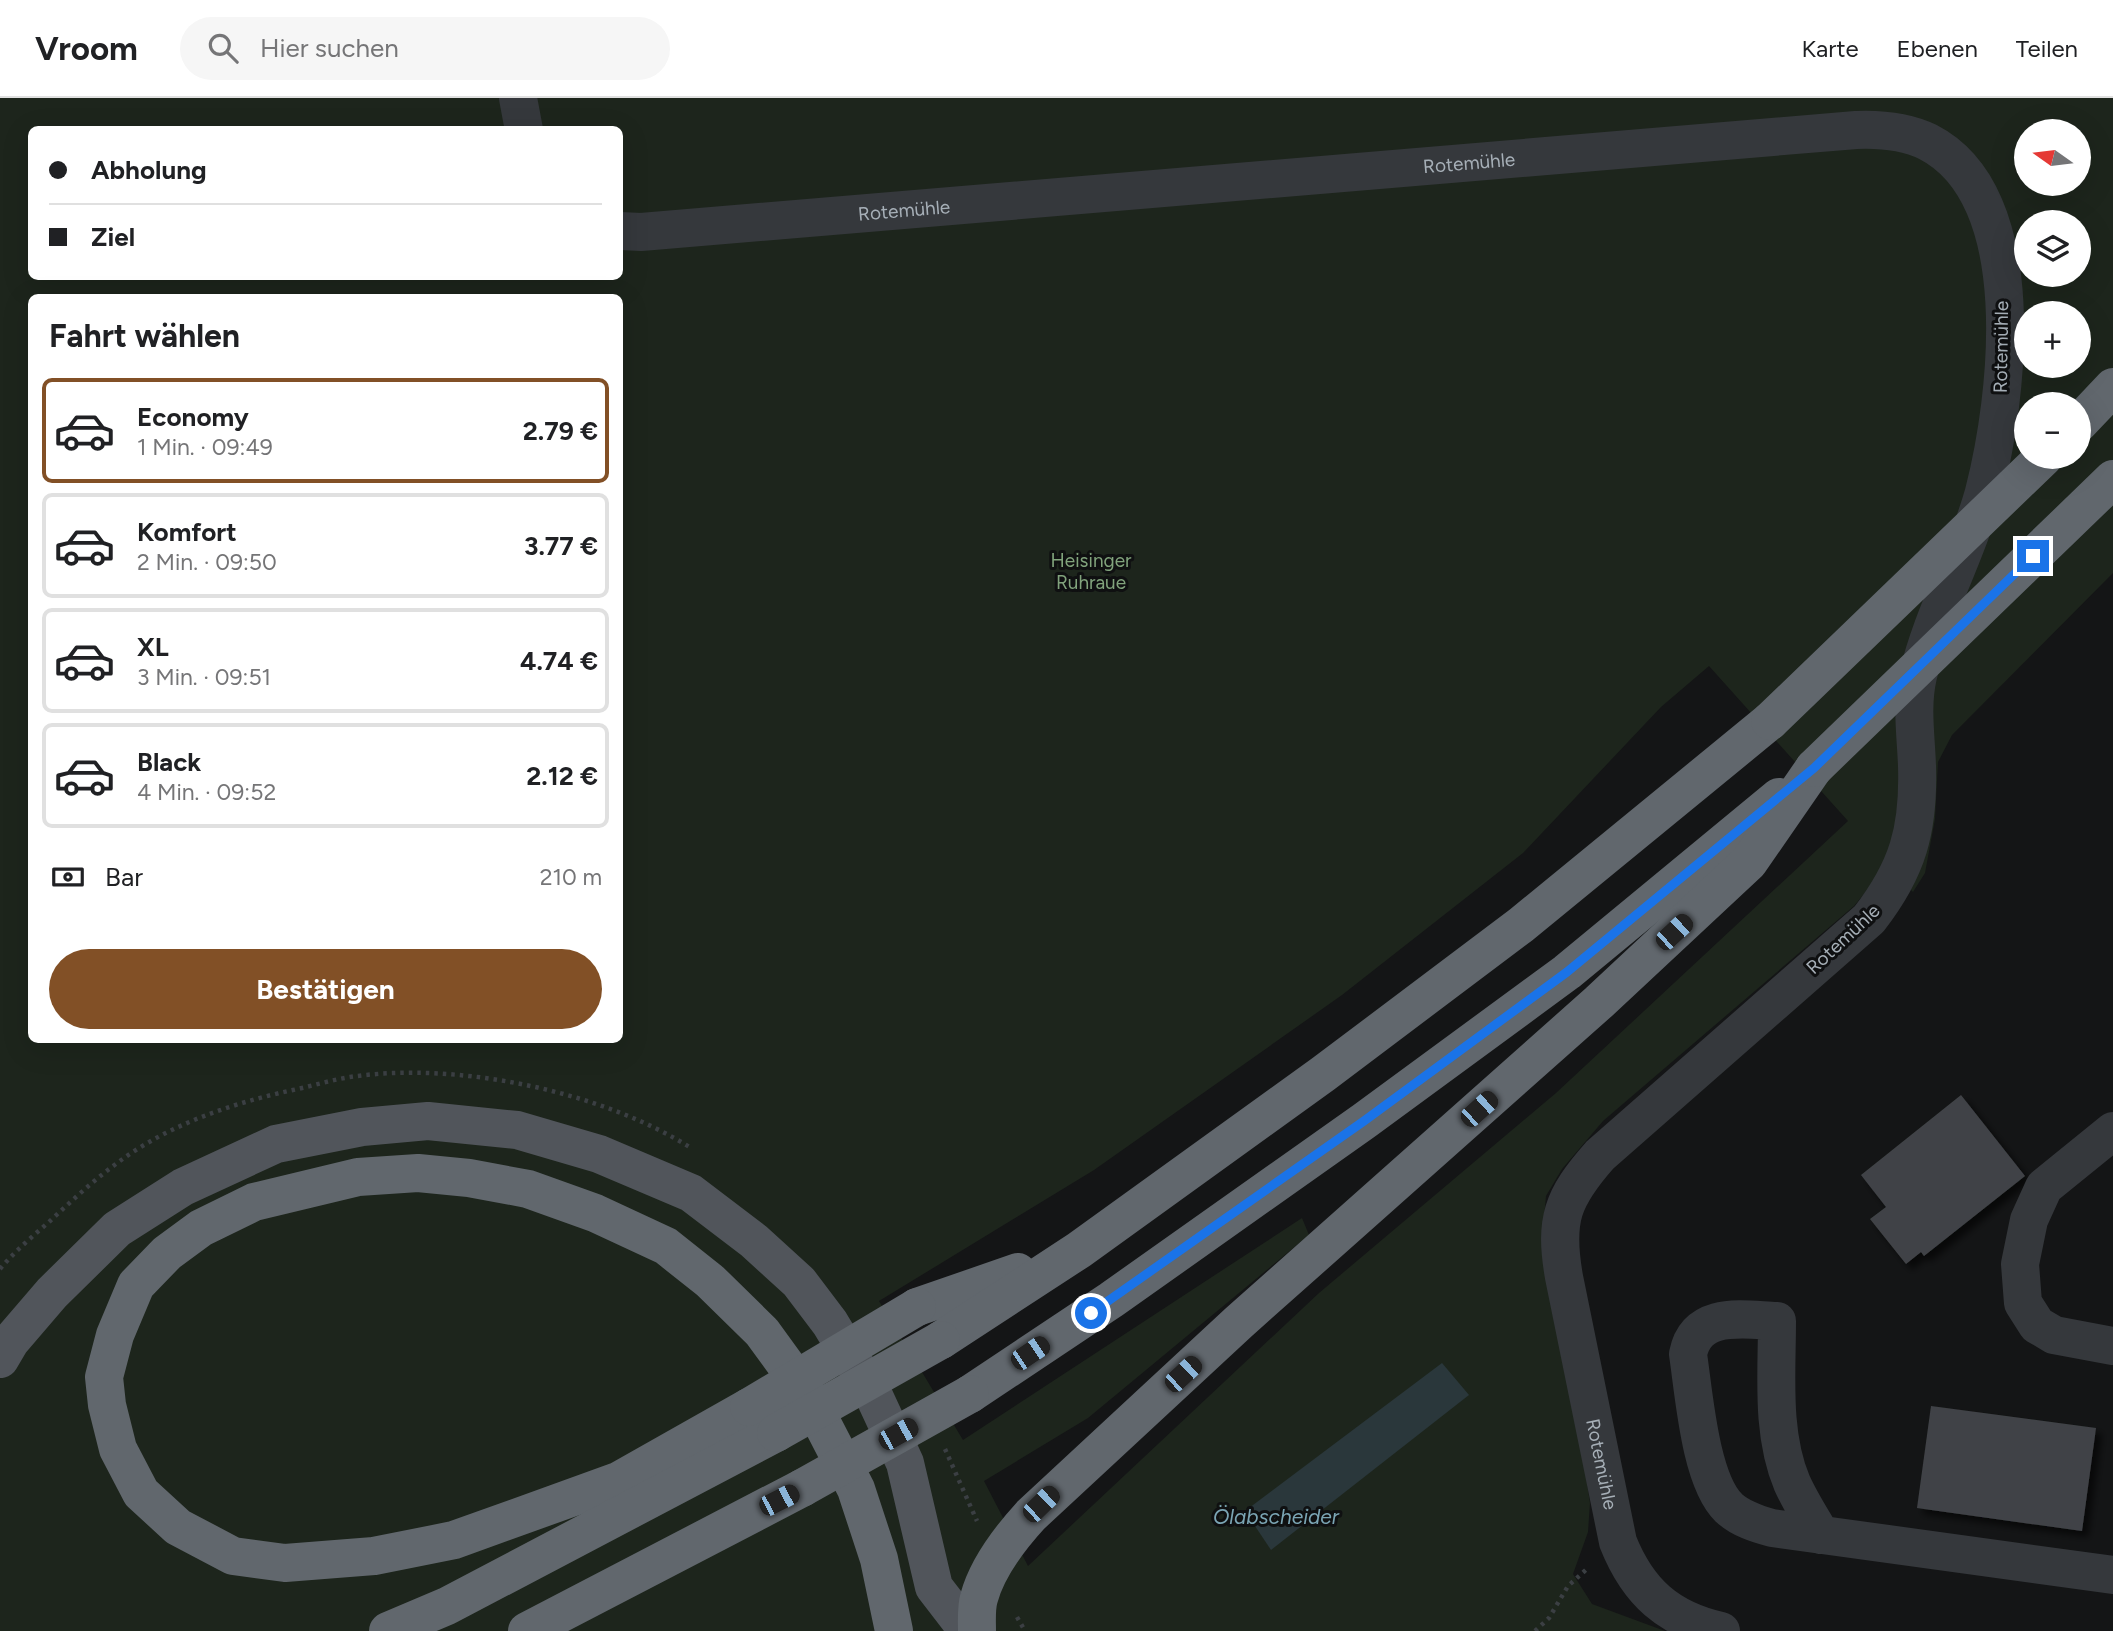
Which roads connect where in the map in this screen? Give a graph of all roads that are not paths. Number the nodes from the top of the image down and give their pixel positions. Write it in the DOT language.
graph roads {
  1 [pos="518,98"];
  2 [pos="523,126"];
  3 [pos="623,232"];
  4 [pos="2113,387"];
  5 [pos="2091,410"];
  6 [pos="2032,469"];
  7 [pos="2113,479"];
  8 [pos="1814,768"];
  9 [pos="2113,1131"];
  10 [pos="1079,1250"];
  11 [pos="2113,1346"];
  12 [pos="0,1359"];
  13 [pos="1821,1535"];
  14 [pos="2113,1575"];
  15 [pos="934,1587"];
  16 [pos="388,1631"];
  17 [pos="527,1631"];
  18 [pos="894,1631"];
  19 [pos="946,1631"];
  20 [pos="968,1631"];
  21 [pos="977,1631"];
  22 [pos="1721,1631"];
  1 -- 2 [label="lane"];
  3 -- 22 [label="lane, Rotemühle"];
  4 -- 5 [label="highway"];
  6 -- 10 [label="highway, bridge"];
  7 -- 8 [label="highway, bridge"];
  8 -- 17 [label="highway, bridge"];
  8 -- 21 [label="highway"];
  9 -- 11 [label="lane"];
  10 -- 16 [label="highway, bridge"];
  10 -- 18 [label="highway, bridge"];
  12 -- 15 [label="main road"];
  13 -- 13 [label="lane"];
  13 -- 14 [label="lane"];
  15 -- 19 [label="main road"];
  15 -- 20 [label="main road"];
}
